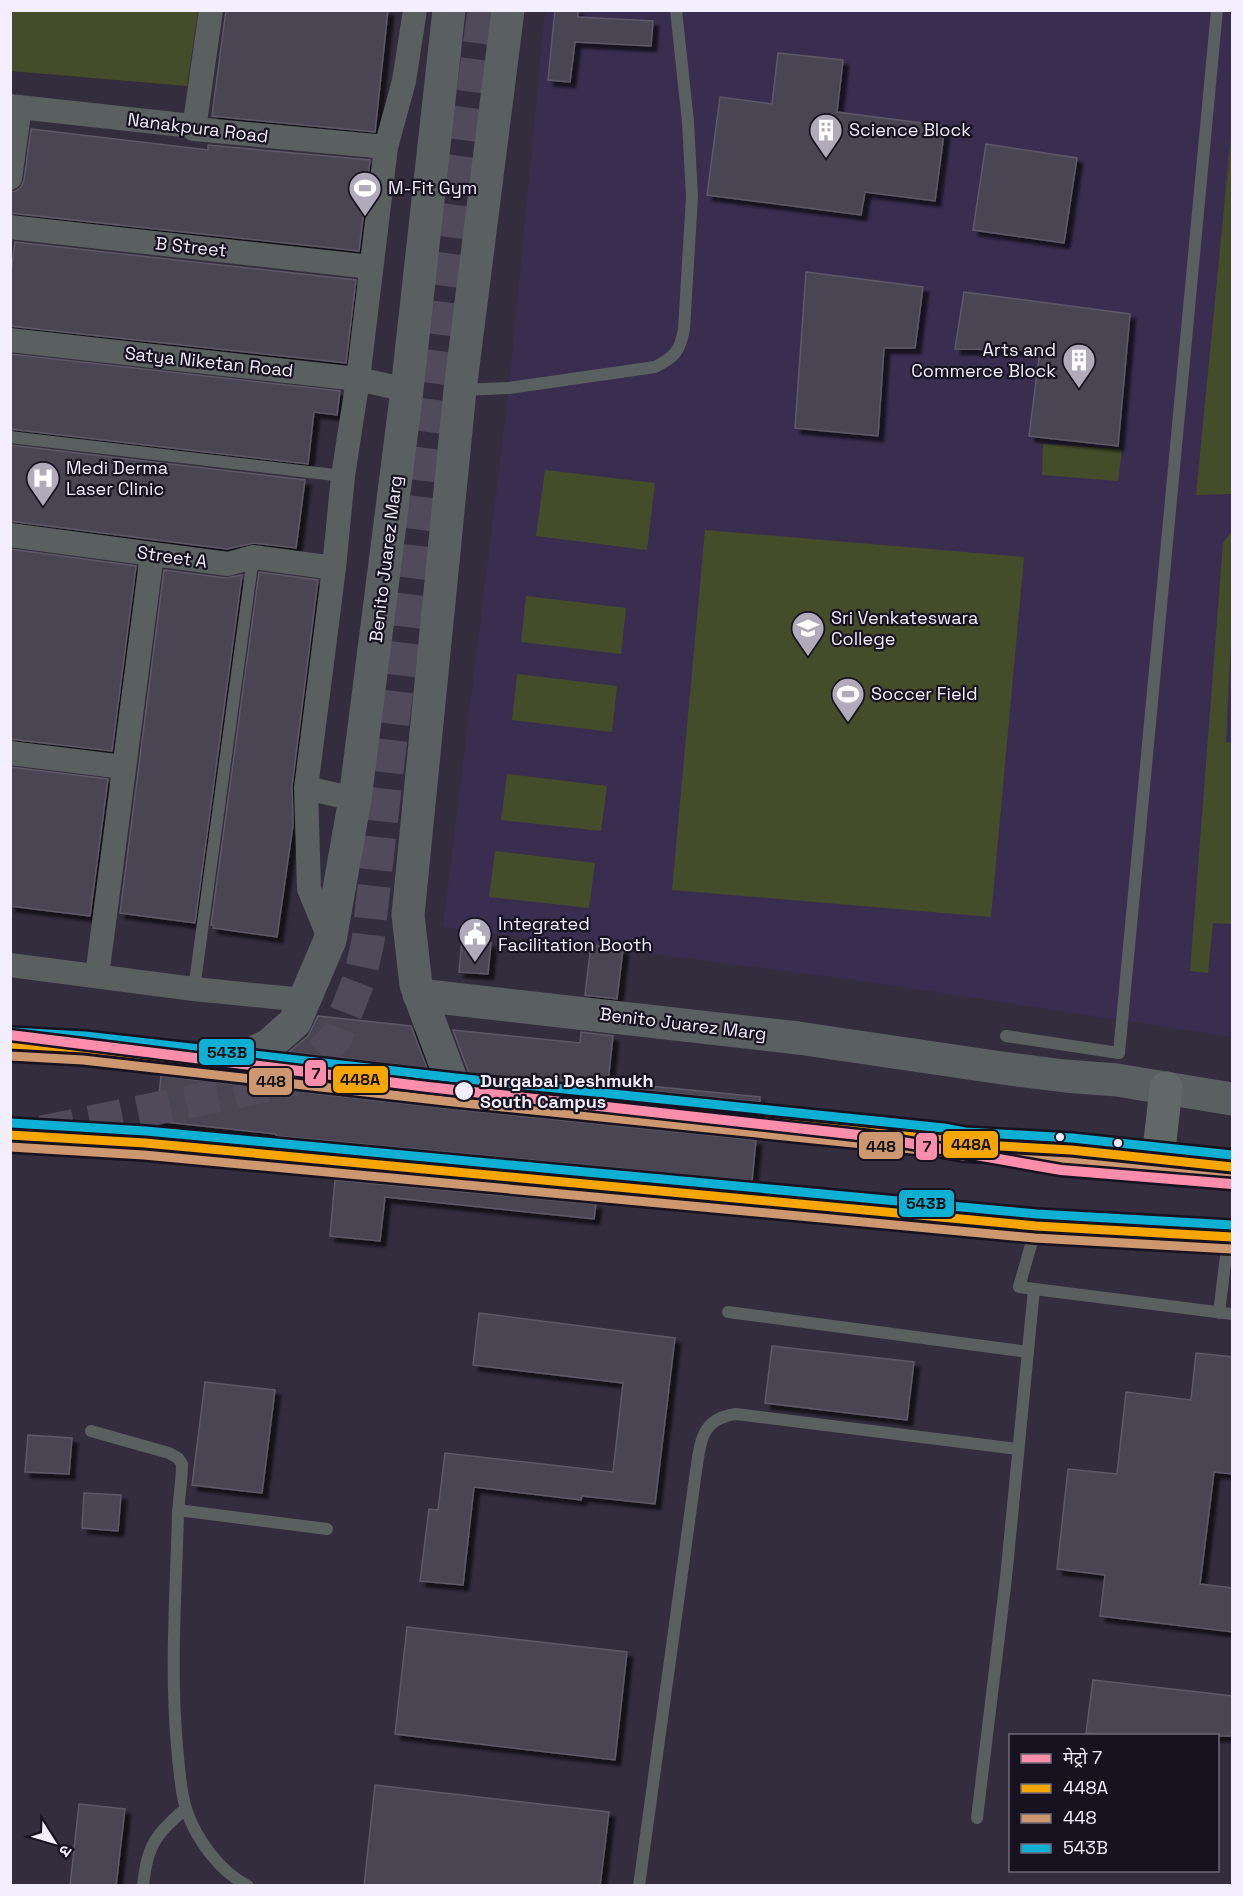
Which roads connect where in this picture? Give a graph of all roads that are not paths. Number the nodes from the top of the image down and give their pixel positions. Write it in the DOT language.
graph roads {
  1 [pos="211,10"];
  2 [pos="415,10"];
  3 [pos="449,10"];
  4 [pos="508,10"];
  5 [pos="676,10"];
  6 [pos="1217,10"];
  7 [pos="15,107"];
  8 [pos="194,129"];
  9 [pos="386,147"];
  10 [pos="10,177"];
  11 [pos="10,227"];
  12 [pos="371,267"];
  13 [pos="10,340"];
  14 [pos="358,379"];
  15 [pos="407,390"];
  16 [pos="460,390"];
  17 [pos="10,437"];
  18 [pos="343,476"];
  19 [pos="10,535"];
  20 [pos="152,554"];
  21 [pos="253,557"];
  22 [pos="334,567"];
  23 [pos="10,753"];
  24 [pos="124,767"];
  25 [pos="306,788"];
  26 [pos="355,799"];
  27 [pos="330,940"];
  28 [pos="10,965"];
  29 [pos="97,976"];
  30 [pos="194,989"];
  31 [pos="419,995"];
  32 [pos="304,1000"];
  33 [pos="1006,1036"];
  34 [pos="10,1044"];
  35 [pos="231,1064"];
  36 [pos="1166,1088"];
  37 [pos="454,1090"];
  38 [pos="1233,1099"];
  39 [pos="10,1135"];
  40 [pos="1158,1159"];
  41 [pos="1233,1167"];
  42 [pos="1036,1226"];
  43 [pos="1231,1237"];
  44 [pos="1034,1289"];
  45 [pos="728,1312"];
  46 [pos="1219,1312"];
  47 [pos="1233,1314"];
  48 [pos="1028,1352"];
  49 [pos="91,1431"];
  50 [pos="1018,1449"];
  51 [pos="178,1510"];
  52 [pos="327,1529"];
  53 [pos="186,1808"];
  54 [pos="977,1818"];
  55 [pos="143,1886"];
  56 [pos="248,1886"];
  57 [pos="639,1886"];
  1 -- 8 [label="street"];
  2 -- 9 [label="street"];
  3 -- 15 [label="street, Benito Juarez Marg"];
  4 -- 16 [label="street"];
  5 -- 16 [label="lane"];
  6 -- 33 [label="lane"];
  7 -- 8 [label="street, Nanakpura Road"];
  7 -- 10 [label="street"];
  8 -- 9 [label="street, Nanakpura Road"];
  9 -- 12 [label="street"];
  11 -- 12 [label="street, B Street"];
  12 -- 14 [label="street"];
  13 -- 14 [label="street, Satya Niketan Road"];
  14 -- 15 [label="street, Satya Niketan Road"];
  14 -- 18 [label="street"];
  15 -- 26 [label="street, Benito Juarez Marg"];
  16 -- 31 [label="street"];
  17 -- 18 [label="lane"];
  18 -- 22 [label="street"];
  19 -- 20 [label="street, Street A"];
  20 -- 21 [label="street, Street A"];
  20 -- 24 [label="street"];
  21 -- 22 [label="street, Street A"];
  21 -- 30 [label="lane"];
  22 -- 25 [label="street"];
  23 -- 24 [label="street"];
  24 -- 29 [label="street"];
  25 -- 26 [label="street"];
  25 -- 27 [label="street"];
  26 -- 27 [label="street, Benito Juarez Marg"];
  27 -- 32 [label="street, Benito Juarez Marg"];
  28 -- 29 [label="street"];
  29 -- 30 [label="street"];
  30 -- 32 [label="street"];
  31 -- 36 [label="street, Benito Juarez Marg"];
  31 -- 37 [label="street"];
  32 -- 35 [label="street, Benito Juarez Marg"];
  34 -- 35 [label="main road"];
  35 -- 37 [label="main road"];
  36 -- 38 [label="street, Benito Juarez Marg"];
  36 -- 40 [label="main road"];
  37 -- 40 [label="main road"];
  39 -- 42 [label="main road"];
  40 -- 41 [label="main road"];
  42 -- 43 [label="main road"];
  42 -- 44 [label="lane"];
  43 -- 46 [label="lane"];
  44 -- 46 [label="lane"];
  44 -- 48 [label="lane"];
  45 -- 48 [label="lane"];
  46 -- 47 [label="lane"];
  48 -- 50 [label="lane"];
  49 -- 51 [label="lane"];
  50 -- 54 [label="lane"];
  50 -- 57 [label="lane"];
  51 -- 52 [label="lane"];
  51 -- 53 [label="lane"];
  53 -- 55 [label="lane"];
  53 -- 56 [label="lane"];
}
